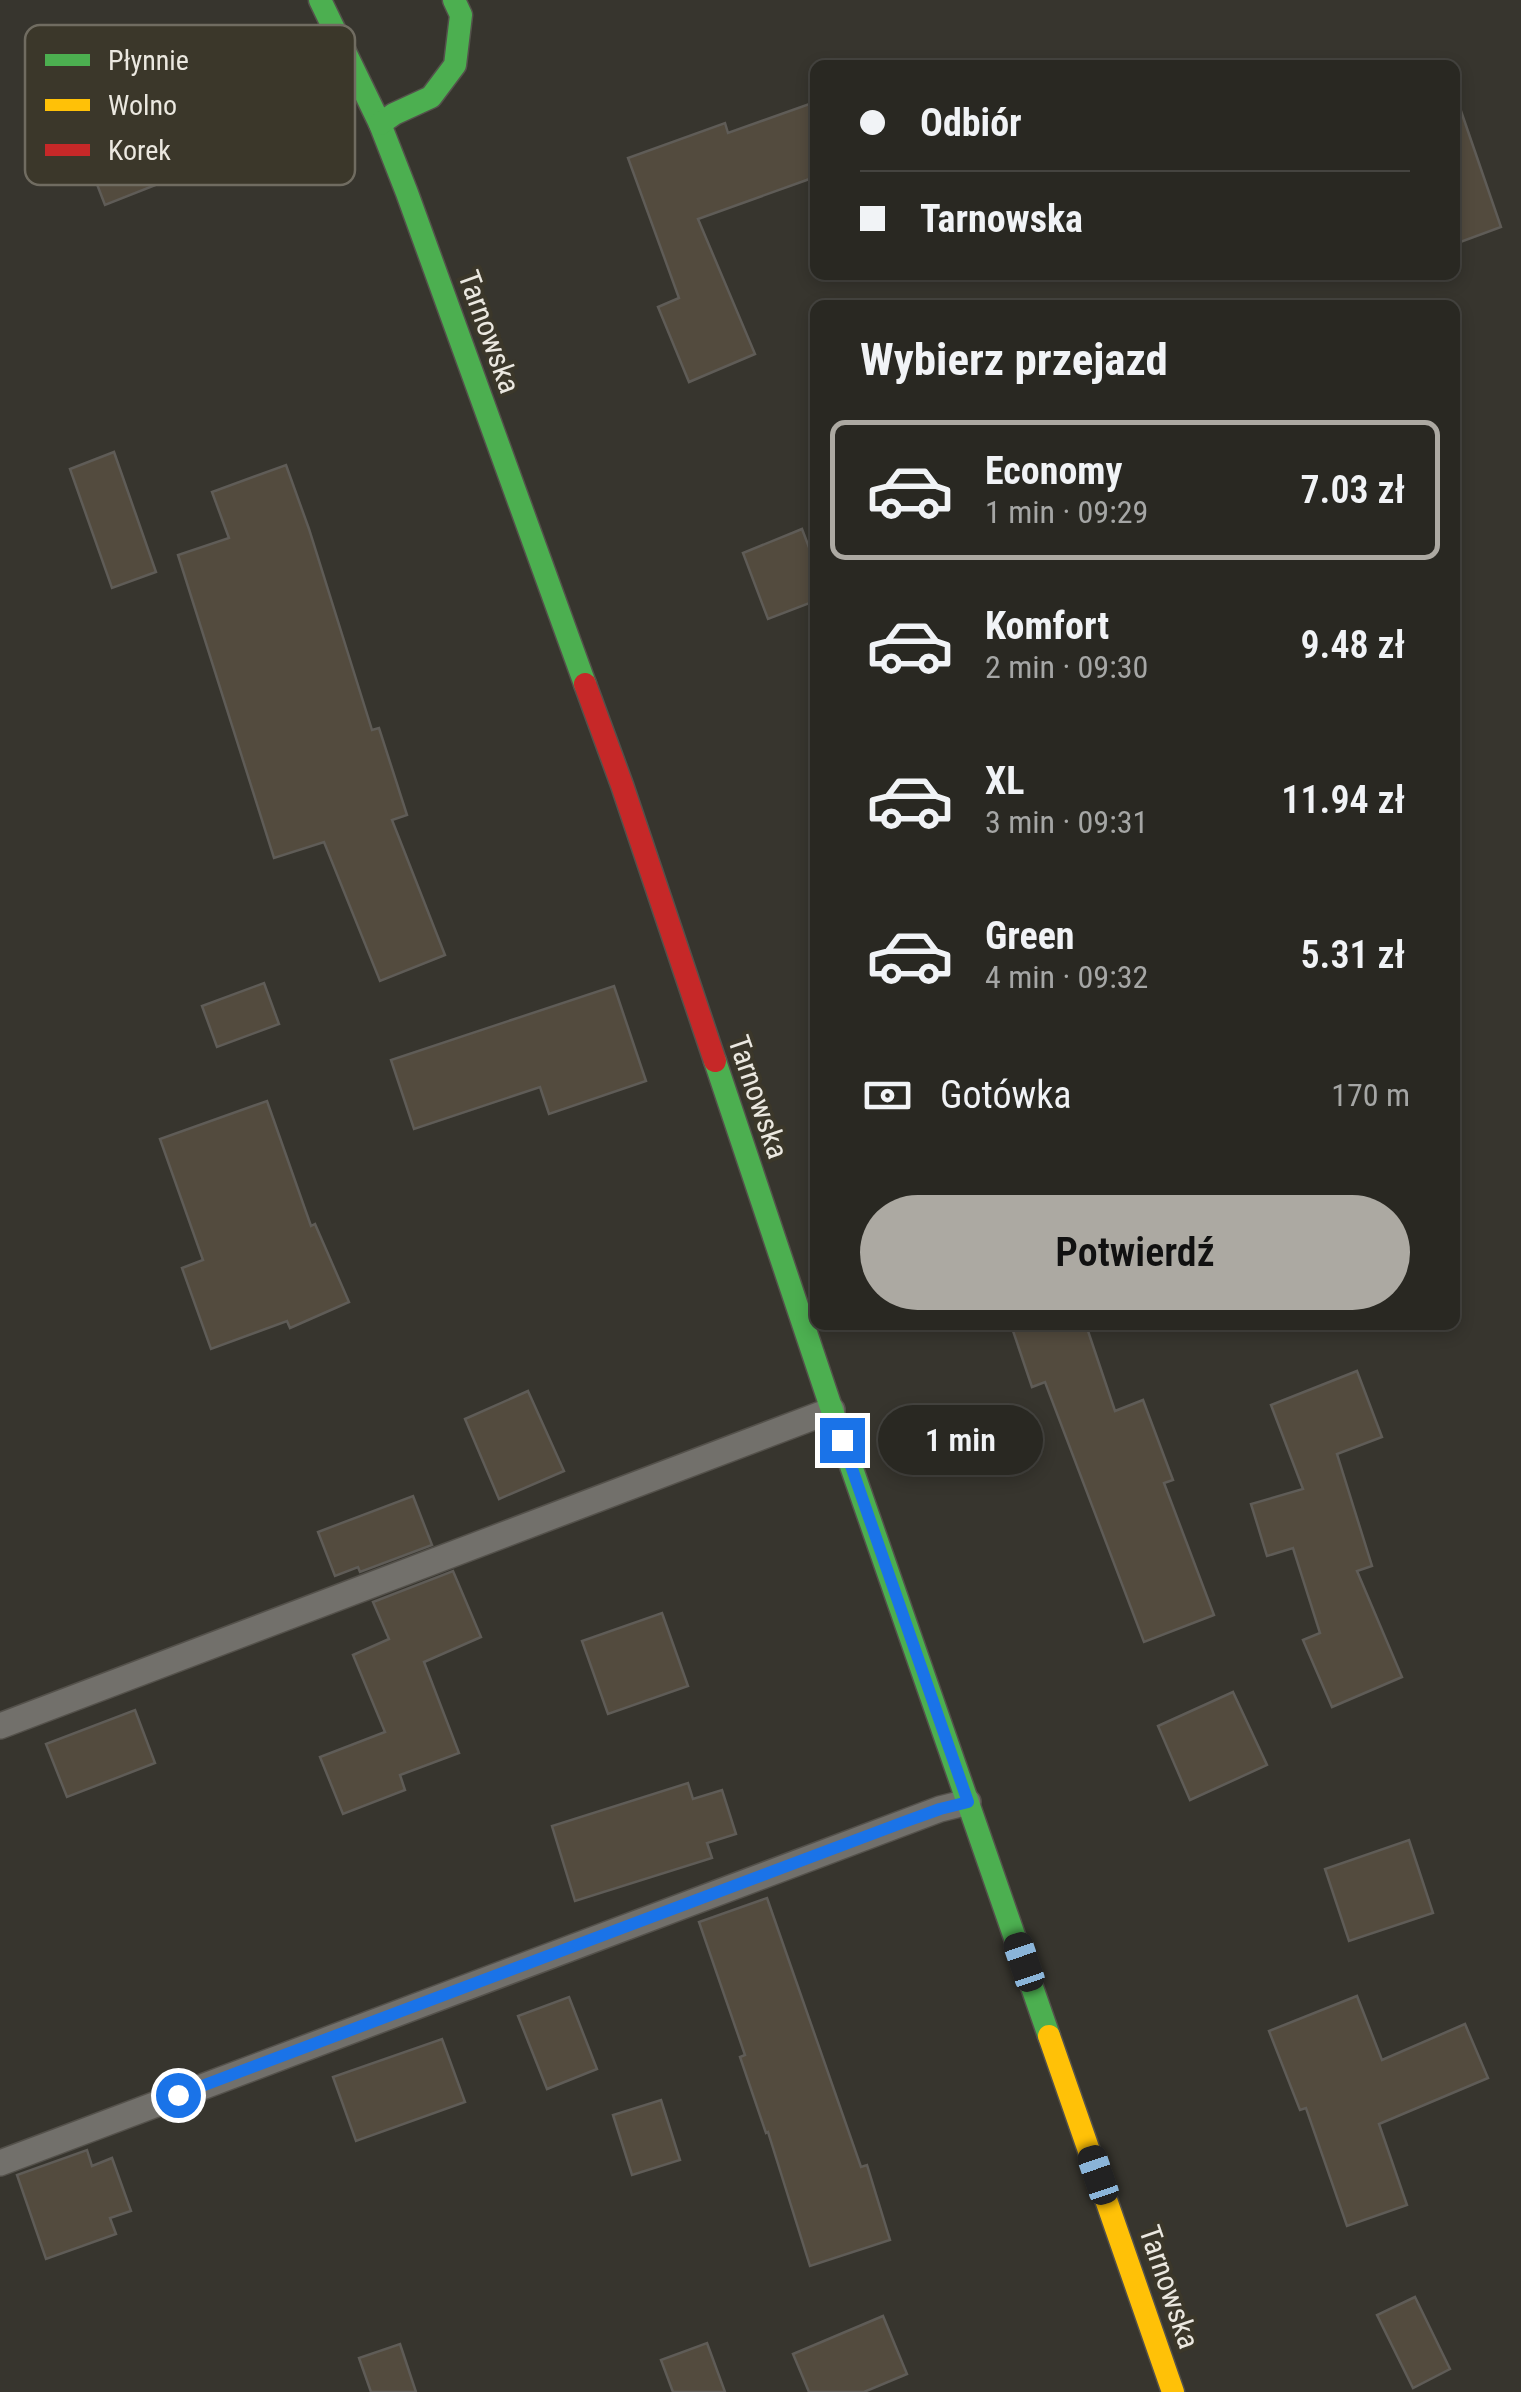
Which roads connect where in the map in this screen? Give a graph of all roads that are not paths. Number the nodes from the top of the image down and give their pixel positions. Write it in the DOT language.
graph roads {
  1 [pos="320,0"];
  2 [pos="454,0"];
  3 [pos="332,25"];
  4 [pos="355,72"];
  5 [pos="380,124"];
  6 [pos="832,1410"];
  7 [pos="0,1726"];
  8 [pos="968,1802"];
  9 [pos="0,2163"];
  10 [pos="1174,2392"];
  1 -- 3 [label="street, Tarnowska"];
  2 -- 5 [label="street"];
  4 -- 5 [label="street, Tarnowska"];
  5 -- 6 [label="street, Tarnowska"];
  6 -- 7 [label="lane"];
  6 -- 8 [label="street, Tarnowska"];
  8 -- 9 [label="lane"];
  8 -- 10 [label="street, Tarnowska"];
}
